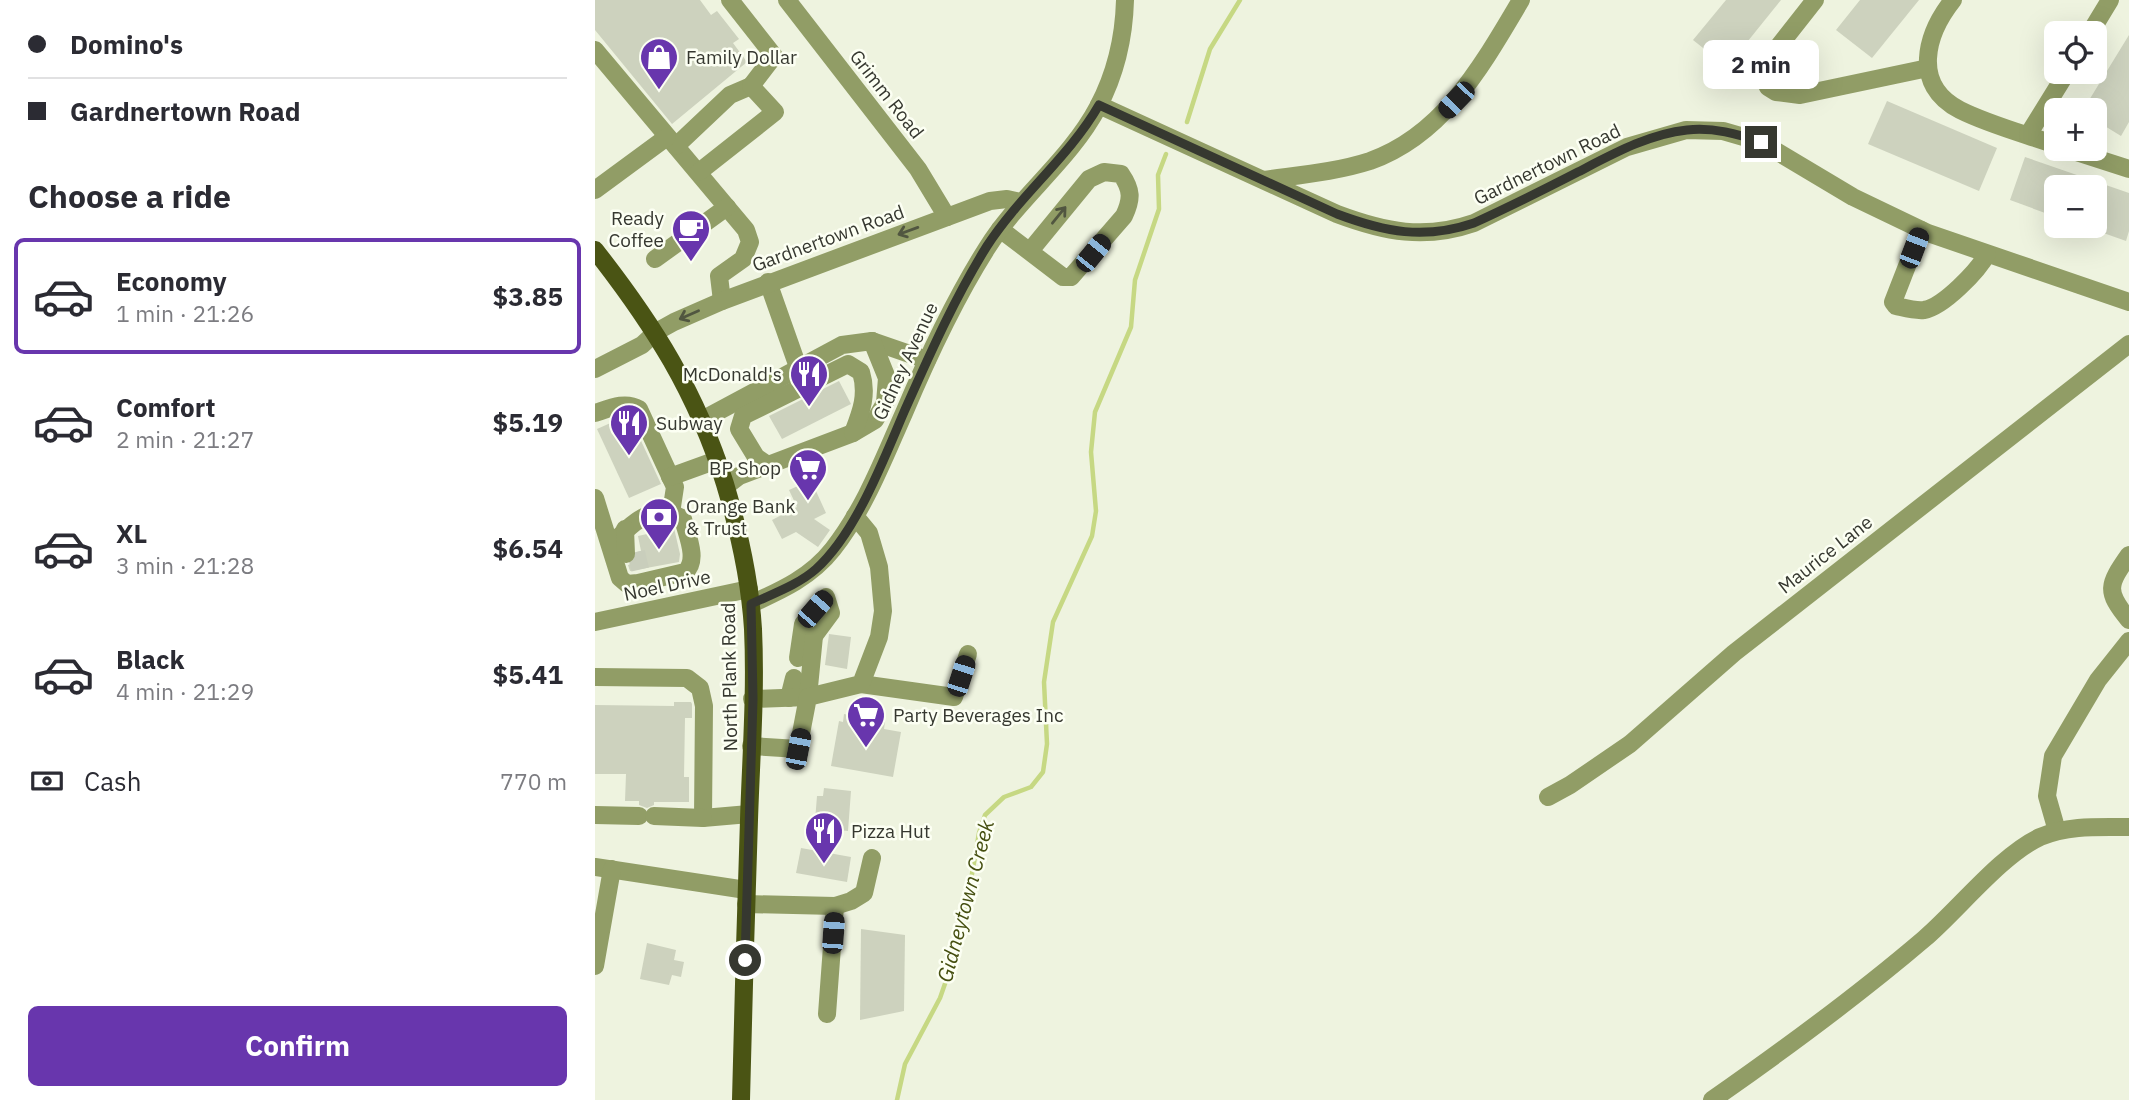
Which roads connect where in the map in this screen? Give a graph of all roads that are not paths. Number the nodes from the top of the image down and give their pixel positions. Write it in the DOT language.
graph roads {
  1 [pos="730,0"];
  2 [pos="787,0"];
  3 [pos="1125,0"];
  4 [pos="1521,0"];
  5 [pos="1815,0"];
  6 [pos="1953,0"];
  7 [pos="2110,0"];
  8 [pos="2097,21"];
  9 [pos="595,50"];
  10 [pos="1928,68"];
  11 [pos="2060,84"];
  12 [pos="751,86"];
  13 [pos="1099,105"];
  14 [pos="2028,135"];
  15 [pos="2044,141"];
  16 [pos="671,142"];
  17 [pos="2104,161"];
  18 [pos="2129,169"];
  19 [pos="699,172"];
  20 [pos="1264,180"];
  21 [pos="595,190"];
  22 [pos="1020,202"];
  23 [pos="727,207"];
  24 [pos="947,217"];
  25 [pos="1000,229"];
  26 [pos="1921,230"];
  27 [pos="595,250"];
  28 [pos="1030,251"];
  29 [pos="1987,254"];
  30 [pos="655,259"];
  31 [pos="768,282"];
  32 [pos="722,301"];
  33 [pos="2129,302"];
  34 [pos="656,332"];
  35 [pos="872,341"];
  36 [pos="2129,344"];
  37 [pos="927,360"];
  38 [pos="798,367"];
  39 [pos="595,369"];
  40 [pos="595,413"];
  41 [pos="702,420"];
  42 [pos="853,433"];
  43 [pos="717,460"];
  44 [pos="769,466"];
  45 [pos="670,477"];
  46 [pos="726,485"];
  47 [pos="595,498"];
  48 [pos="671,513"];
  49 [pos="855,516"];
  50 [pos="625,551"];
  51 [pos="2129,555"];
  52 [pos="814,571"];
  53 [pos="637,578"];
  54 [pos="750,597"];
  55 [pos="650,610"];
  56 [pos="2129,620"];
  57 [pos="595,622"];
  58 [pos="806,633"];
  59 [pos="2129,641"];
  60 [pos="968,654"];
  61 [pos="798,658"];
  62 [pos="595,677"];
  63 [pos="794,678"];
  64 [pos="861,684"];
  65 [pos="809,697"];
  66 [pos="789,698"];
  67 [pos="753,699"];
  68 [pos="751,746"];
  69 [pos="1548,797"];
  70 [pos="2129,810"];
  71 [pos="749,814"];
  72 [pos="595,815"];
  73 [pos="703,818"];
  74 [pos="2123,827"];
  75 [pos="2057,831"];
  76 [pos="872,858"];
  77 [pos="603,868"];
  78 [pos="746,897"];
  79 [pos="835,906"];
  80 [pos="595,967"];
  81 [pos="827,1014"];
  82 [pos="741,1100"];
  83 [pos="1712,1100"];
  1 -- 12 [label="street"];
  2 -- 24 [label="street, Grimm Road"];
  3 -- 13 [label="street, Gidney Avenue"];
  4 -- 20 [label="street"];
  5 -- 10 [label="street"];
  6 -- 10 [label="street"];
  7 -- 8 [label="street"];
  9 -- 16 [label="street"];
  10 -- 14 [label="street"];
  11 -- 14 [label="street"];
  12 -- 16 [label="street"];
  12 -- 19 [label="street"];
  13 -- 20 [label="street, Gardnertown Road"];
  13 -- 22 [label="street, Gidney Avenue"];
  14 -- 15 [label="street"];
  16 -- 19 [label="street"];
  16 -- 21 [label="street"];
  17 -- 18 [label="street"];
  19 -- 23 [label="street"];
  20 -- 26 [label="street, Gardnertown Road"];
  22 -- 24 [label="street, Gardnertown Road"];
  22 -- 25 [label="street, Gidney Avenue"];
  23 -- 30 [label="street"];
  23 -- 32 [label="street"];
  24 -- 31 [label="street, Gardnertown Road, one-way"];
  25 -- 28 [label="street"];
  25 -- 37 [label="street, Gidney Avenue"];
  26 -- 29 [label="street, Gardnertown Road"];
  26 -- 29 [label="street"];
  27 -- 34 [label="main road, North Plank Road"];
  28 -- 28 [label="street, one-way"];
  29 -- 33 [label="street, Gardnertown Road"];
  31 -- 32 [label="street, Gardnertown Road"];
  31 -- 38 [label="street"];
  32 -- 34 [label="street, Gardnertown Road, one-way"];
  34 -- 39 [label="street, Gardnertown Road"];
  34 -- 41 [label="main road, North Plank Road"];
  35 -- 37 [label="street"];
  35 -- 38 [label="street"];
  35 -- 42 [label="street"];
  36 -- 69 [label="street, Maurice Lane"];
  37 -- 49 [label="street, Gidney Avenue"];
  38 -- 41 [label="street"];
  40 -- 45 [label="street"];
  41 -- 43 [label="main road, North Plank Road"];
  42 -- 44 [label="street"];
  42 -- 44 [label="street"];
  43 -- 45 [label="street"];
  43 -- 46 [label="main road, North Plank Road"];
  44 -- 46 [label="street"];
  45 -- 48 [label="street"];
  46 -- 54 [label="main road, North Plank Road"];
  47 -- 50 [label="street"];
  48 -- 50 [label="street"];
  48 -- 53 [label="street"];
  49 -- 52 [label="street, Gidney Avenue"];
  49 -- 64 [label="street"];
  50 -- 53 [label="street"];
  51 -- 56 [label="street"];
  52 -- 54 [label="street, Gidney Avenue"];
  52 -- 58 [label="street"];
  53 -- 55 [label="street"];
  54 -- 55 [label="street, Noel Drive"];
  54 -- 67 [label="main road, North Plank Road"];
  55 -- 57 [label="street, Noel Drive"];
  58 -- 61 [label="street"];
  58 -- 65 [label="street"];
  59 -- 75 [label="street"];
  60 -- 64 [label="street"];
  62 -- 73 [label="street"];
  63 -- 66 [label="street"];
  64 -- 65 [label="street"];
  65 -- 66 [label="street"];
  65 -- 68 [label="street"];
  66 -- 67 [label="street"];
  67 -- 68 [label="main road, North Plank Road"];
  68 -- 71 [label="main road, North Plank Road"];
  70 -- 74 [label="street"];
  71 -- 73 [label="street"];
  71 -- 78 [label="main road, North Plank Road"];
  72 -- 73 [label="street"];
  74 -- 75 [label="street"];
  75 -- 83 [label="street"];
  76 -- 79 [label="street"];
  77 -- 78 [label="street"];
  77 -- 80 [label="street"];
  78 -- 79 [label="street"];
  78 -- 82 [label="main road, North Plank Road"];
  79 -- 81 [label="street"];
}
